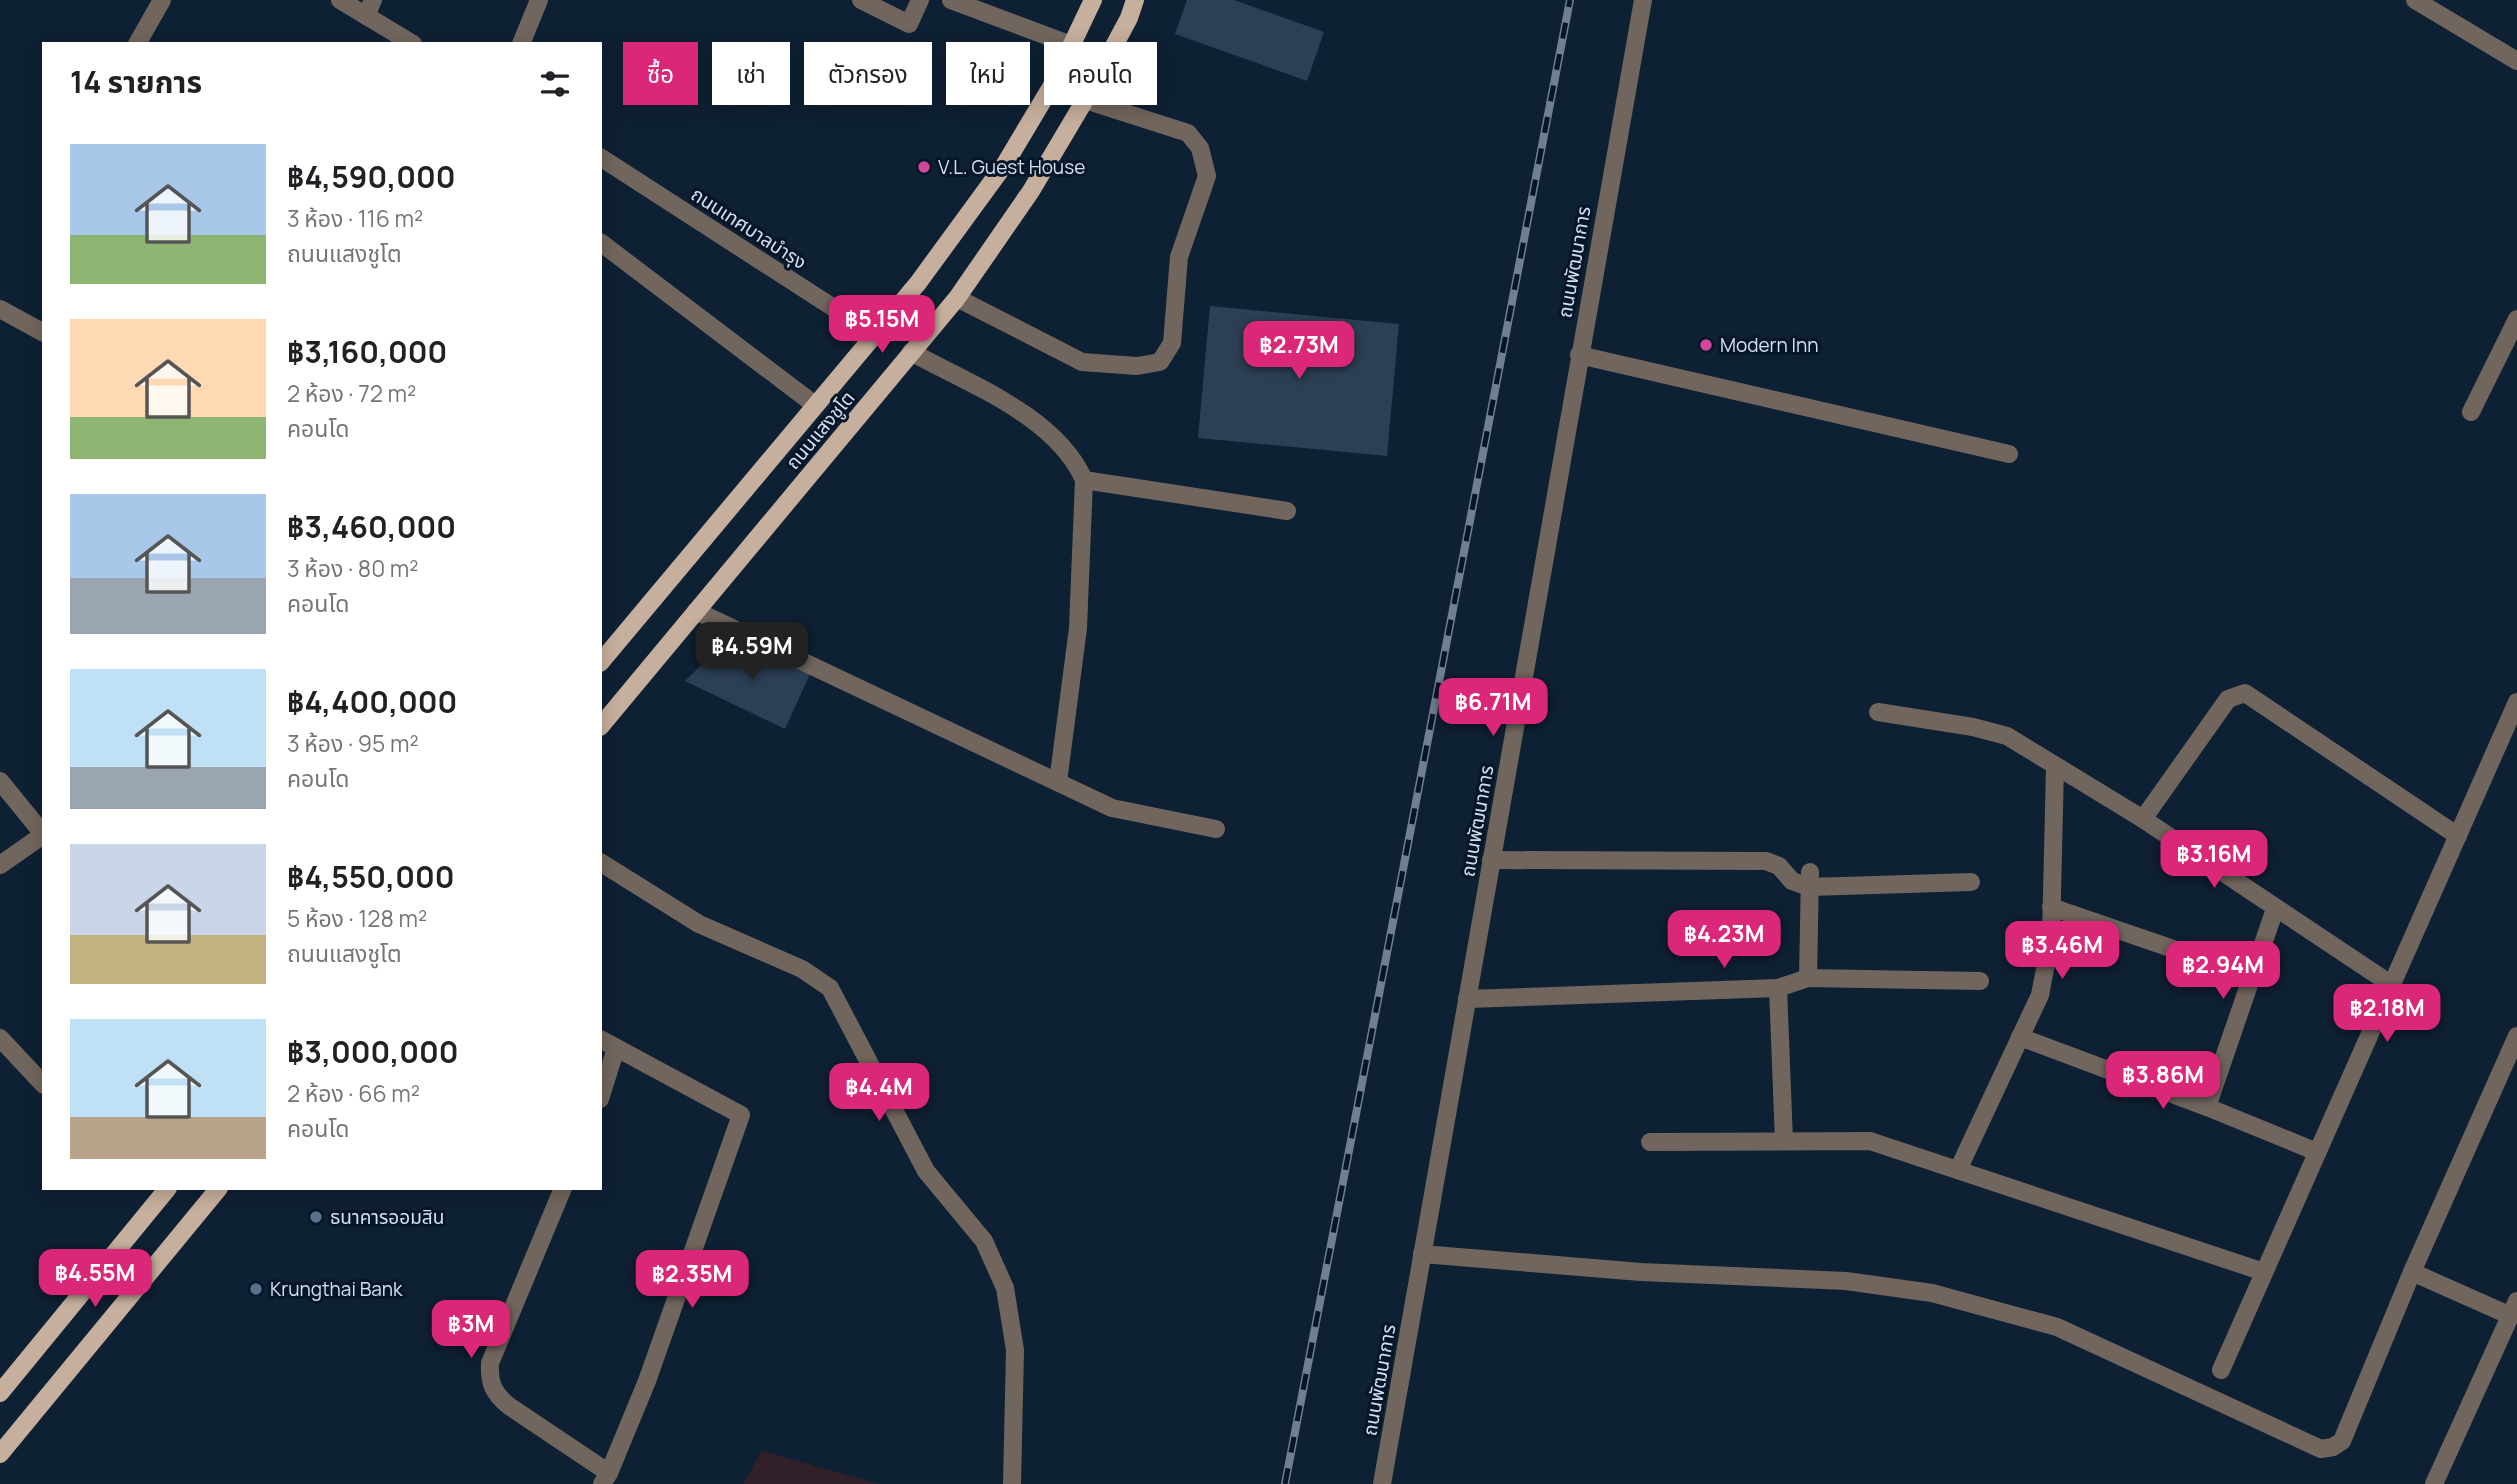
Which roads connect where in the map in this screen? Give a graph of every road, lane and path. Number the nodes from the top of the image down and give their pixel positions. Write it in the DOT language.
graph roads {
  1 [pos="162,0"];
  2 [pos="340,0"];
  3 [pos="539,0"];
  4 [pos="861,0"];
  5 [pos="920,0"];
  6 [pos="951,0"];
  7 [pos="1093,0"];
  8 [pos="1135,0"];
  9 [pos="1643,0"];
  10 [pos="2416,0"];
  11 [pos="370,8"];
  12 [pos="138,42"];
  13 [pos="411,42"];
  14 [pos="522,42"];
  15 [pos="1063,42"];
  16 [pos="1072,42"];
  17 [pos="1116,42"];
  18 [pos="2517,61"];
  19 [pos="1044,99"];
  20 [pos="1082,105"];
  21 [pos="1101,105"];
  22 [pos="602,158"];
  23 [pos="602,244"];
  24 [pos="957,298"];
  25 [pos="0,309"];
  26 [pos="2517,320"];
  27 [pos="42,332"];
  28 [pos="874,334"];
  29 [pos="911,352"];
  30 [pos="1579,355"];
  31 [pos="815,405"];
  32 [pos="2471,412"];
  33 [pos="2009,453"];
  34 [pos="1084,480"];
  35 [pos="1287,511"];
  36 [pos="696,611"];
  37 [pos="602,659"];
  38 [pos="2517,702"];
  39 [pos="1878,712"];
  40 [pos="602,725"];
  41 [pos="2055,766"];
  42 [pos="0,781"];
  43 [pos="1058,782"];
  44 [pos="2143,819"];
  45 [pos="1216,829"];
  46 [pos="42,834"];
  47 [pos="42,836"];
  48 [pos="2458,836"];
  49 [pos="1491,860"];
  50 [pos="602,863"];
  51 [pos="0,865"];
  52 [pos="1809,880"];
  53 [pos="1971,882"];
  54 [pos="2051,907"];
  55 [pos="2275,909"];
  56 [pos="2252,976"];
  57 [pos="1808,978"];
  58 [pos="1980,981"];
  59 [pos="2392,985"];
  60 [pos="1778,988"];
  61 [pos="1467,999"];
  62 [pos="2517,1036"];
  63 [pos="2020,1037"];
  64 [pos="0,1038"];
  65 [pos="602,1040"];
  66 [pos="617,1048"];
  67 [pos="42,1083"];
  68 [pos="602,1093"];
  69 [pos="2207,1107"];
  70 [pos="1784,1141"];
  71 [pos="1650,1142"];
  72 [pos="2318,1152"];
  73 [pos="1958,1170"];
  74 [pos="166,1190"];
  75 [pos="217,1190"];
  76 [pos="562,1190"];
  77 [pos="1422,1254"];
  78 [pos="2264,1272"];
  79 [pos="2412,1272"];
  80 [pos="2514,1309"];
  81 [pos="2221,1370"];
  82 [pos="0,1393"];
  83 [pos="0,1454"];
  84 [pos="606,1479"];
  85 [pos="1012,1484"];
  86 [pos="1382,1484"];
  87 [pos="2434,1484"];
  1 -- 12 [label="street"];
  2 -- 11 [label="street"];
  3 -- 14 [label="street"];
  4 -- 5 [label="street"];
  6 -- 15 [label="street"];
  7 -- 16 [label="main road, ถนนแสงชูโต"];
  8 -- 17 [label="main road, ถนนแสงชูโต"];
  9 -- 30 [label="street, ถนนพัฒนาการ"];
  10 -- 18 [label="street"];
  11 -- 13 [label="street"];
  19 -- 28 [label="main road, ถนนแสงชูโต"];
  20 -- 24 [label="main road, ถนนแสงชูโต"];
  21 -- 24 [label="street"];
  22 -- 28 [label="street, ถนนเทศบาลบำรุง"];
  23 -- 31 [label="street"];
  24 -- 29 [label="main road, ถนนแสงชูโต"];
  25 -- 27 [label="street"];
  26 -- 32 [label="street"];
  28 -- 31 [label="main road, ถนนแสงชูโต"];
  29 -- 34 [label="street"];
  29 -- 36 [label="main road, ถนนแสงชูโต"];
  30 -- 33 [label="street"];
  30 -- 49 [label="street, ถนนพัฒนาการ"];
  31 -- 37 [label="main road, ถนนแสงชูโต"];
  34 -- 35 [label="street"];
  34 -- 43 [label="street"];
  36 -- 40 [label="main road, ถนนแสงชูโต"];
  36 -- 43 [label="street"];
  38 -- 48 [label="street"];
  39 -- 41 [label="street"];
  41 -- 44 [label="street"];
  41 -- 54 [label="street"];
  42 -- 46 [label="street"];
  43 -- 45 [label="street"];
  44 -- 48 [label="street"];
  44 -- 55 [label="street"];
  47 -- 51 [label="street"];
  48 -- 59 [label="street"];
  49 -- 52 [label="street"];
  49 -- 61 [label="street, ถนนพัฒนาการ"];
  50 -- 85 [label="street"];
  52 -- 53 [label="street"];
  52 -- 57 [label="street"];
  54 -- 56 [label="street"];
  54 -- 63 [label="street"];
  55 -- 56 [label="street"];
  55 -- 59 [label="street"];
  56 -- 69 [label="street"];
  57 -- 58 [label="street"];
  57 -- 60 [label="street"];
  59 -- 72 [label="street"];
  60 -- 61 [label="street"];
  60 -- 70 [label="street"];
  61 -- 77 [label="street, ถนนพัฒนาการ"];
  62 -- 79 [label="street"];
  63 -- 69 [label="street"];
  63 -- 73 [label="street"];
  64 -- 67 [label="street"];
  65 -- 66 [label="street"];
  66 -- 68 [label="street"];
  66 -- 84 [label="street"];
  69 -- 72 [label="street"];
  70 -- 71 [label="street"];
  70 -- 73 [label="street"];
  72 -- 78 [label="street"];
  73 -- 78 [label="street"];
  74 -- 82 [label="main road"];
  75 -- 83 [label="main road"];
  76 -- 84 [label="street"];
  77 -- 79 [label="street"];
  77 -- 86 [label="street, ถนนพัฒนาการ"];
  78 -- 81 [label="street"];
  79 -- 80 [label="street"];
  80 -- 87 [label="street"];
}
